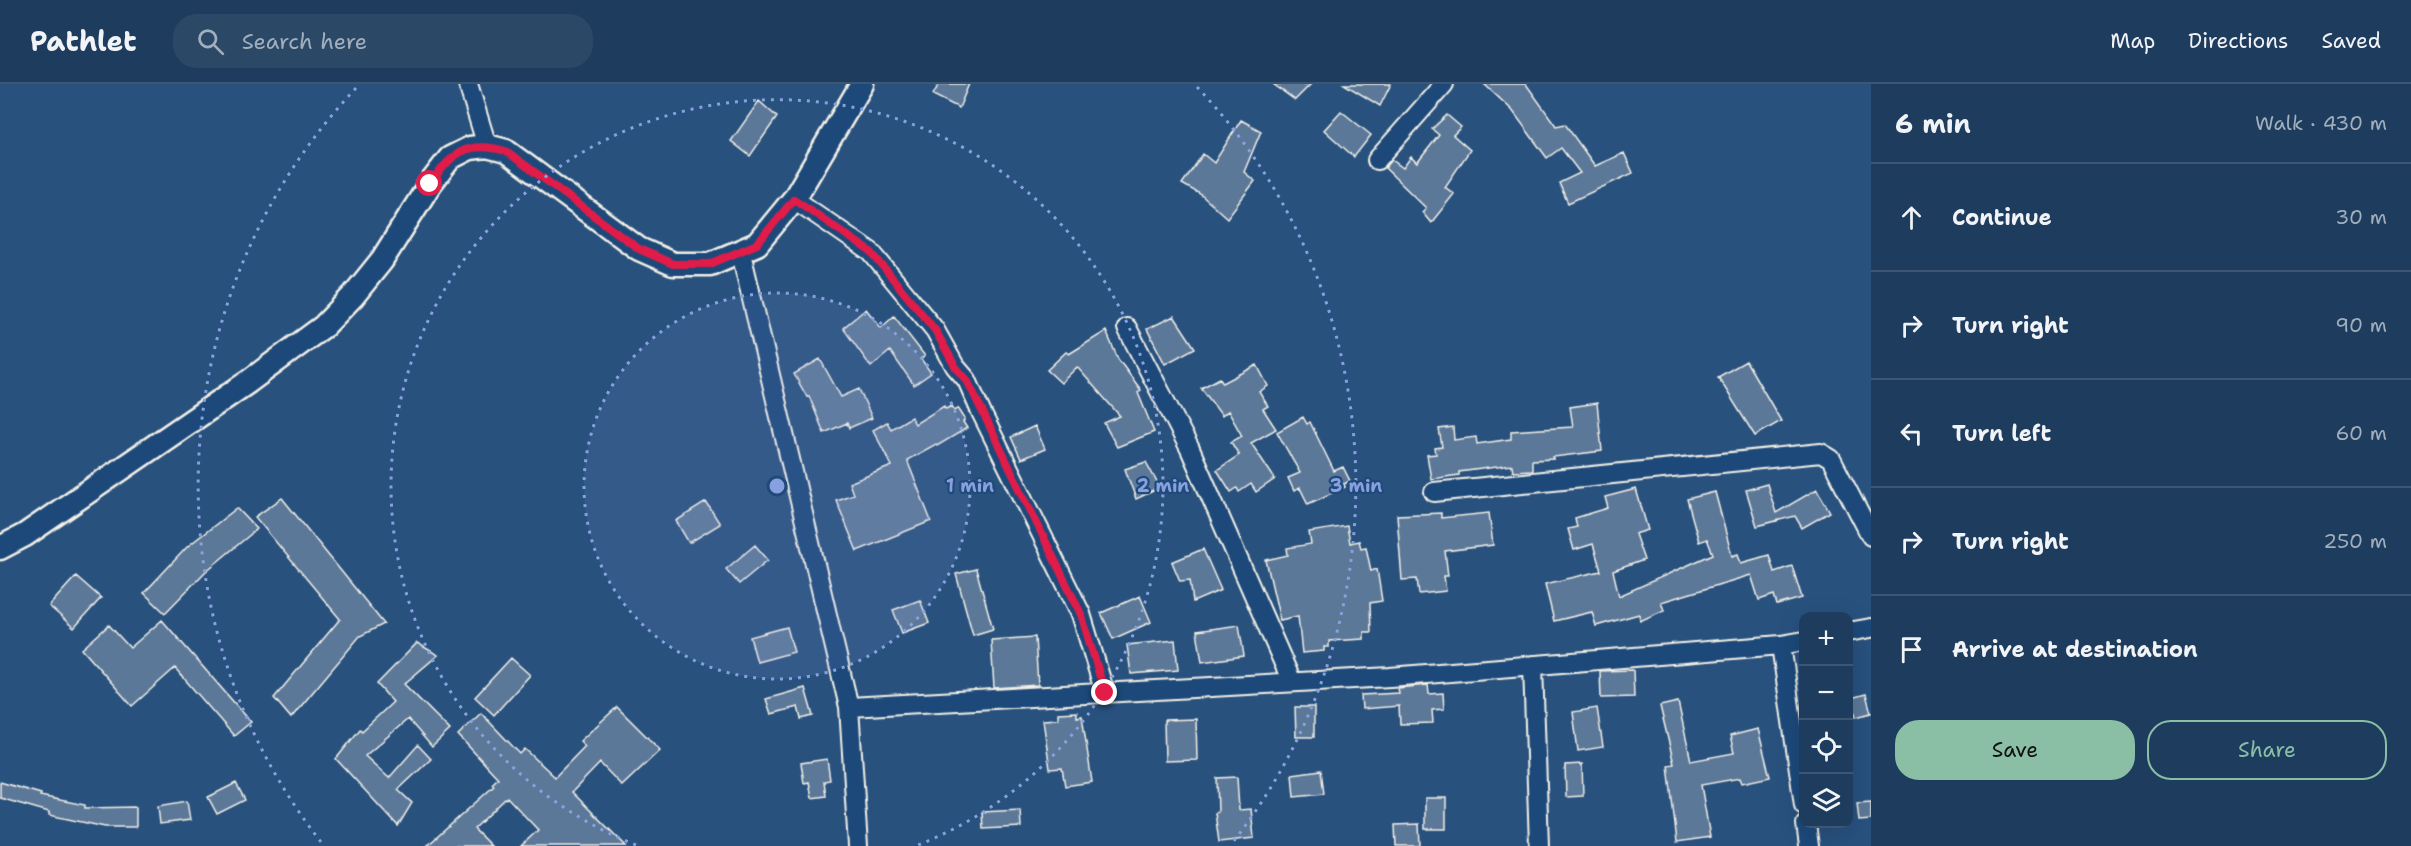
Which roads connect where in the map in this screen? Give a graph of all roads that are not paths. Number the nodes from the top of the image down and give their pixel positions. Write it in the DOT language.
graph roads {
  1 [pos="468,84"];
  2 [pos="862,84"];
  3 [pos="1444,84"];
  4 [pos="487,146"];
  5 [pos="1377,160"];
  6 [pos="794,199"];
  7 [pos="741,253"];
  8 [pos="1127,328"];
  9 [pos="1434,492"];
  10 [pos="1871,536"];
  11 [pos="0,548"];
  12 [pos="1871,628"];
  13 [pos="1853,631"];
  14 [pos="1799,642"];
  15 [pos="1781,645"];
  16 [pos="1533,665"];
  17 [pos="1292,682"];
  18 [pos="1105,693"];
  19 [pos="849,707"];
  20 [pos="1799,776"];
  21 [pos="1807,828"];
  22 [pos="858,846"];
  23 [pos="1539,846"];
  24 [pos="1809,846"];
  1 -- 4 [label="street"];
  2 -- 6 [label="street"];
  3 -- 5 [label="street"];
  4 -- 7 [label="street"];
  4 -- 11 [label="street"];
  6 -- 7 [label="street"];
  6 -- 18 [label="street"];
  7 -- 19 [label="street"];
  8 -- 17 [label="street"];
  9 -- 10 [label="street"];
  12 -- 13 [label="street"];
  14 -- 15 [label="street"];
  15 -- 16 [label="street"];
  15 -- 20 [label="street"];
  16 -- 17 [label="street"];
  16 -- 23 [label="street"];
  17 -- 18 [label="street"];
  18 -- 19 [label="street"];
  19 -- 22 [label="street"];
  21 -- 24 [label="street"];
}
